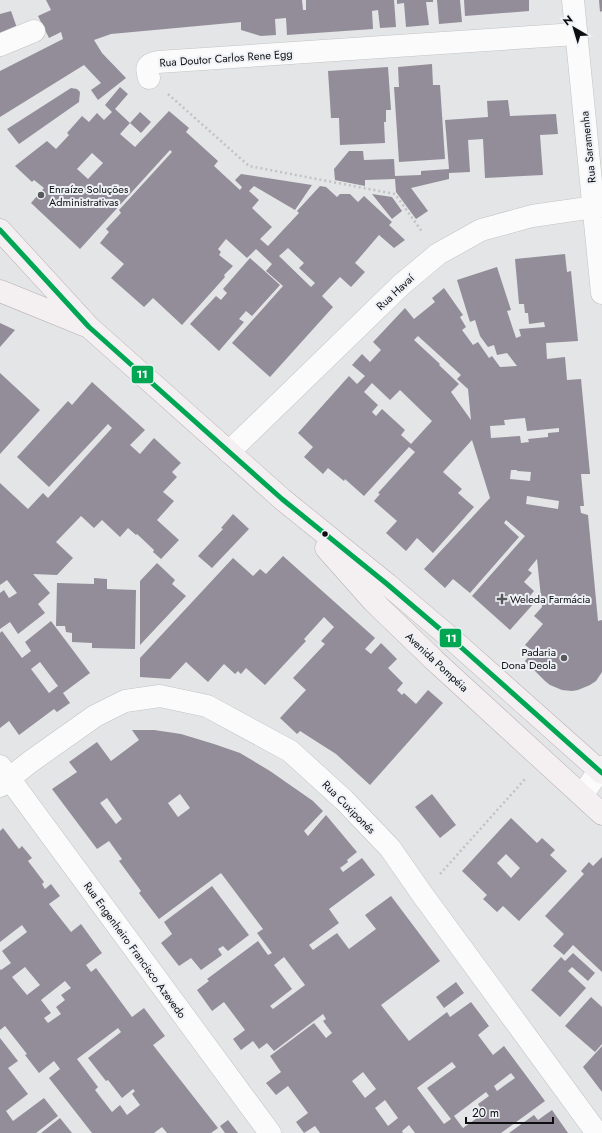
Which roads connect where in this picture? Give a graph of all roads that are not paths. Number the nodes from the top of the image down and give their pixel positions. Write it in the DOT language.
graph roads {
  1 [pos="573,0"];
  2 [pos="34,30"];
  3 [pos="576,34"];
  4 [pos="0,45"];
  5 [pos="149,78"];
  6 [pos="598,206"];
  7 [pos="0,230"];
  8 [pos="0,291"];
  9 [pos="602,293"];
  10 [pos="89,327"];
  11 [pos="229,452"];
  12 [pos="282,499"];
  13 [pos="601,770"];
  14 [pos="3,777"];
  15 [pos="582,795"];
  16 [pos="602,814"];
  17 [pos="270,1133"];
  18 [pos="597,1133"];
  1 -- 3 [label="street, Rua Saramenha"];
  2 -- 4 [label="street"];
  3 -- 5 [label="street, Rua Doutor Carlos Rene Egg"];
  3 -- 6 [label="street, Rua Saramenha"];
  6 -- 9 [label="street, Rua Saramenha"];
  6 -- 11 [label="street, Rua Havaí"];
  7 -- 10 [label="main road, Avenida Pompéia"];
  8 -- 10 [label="main road"];
  10 -- 11 [label="main road, Avenida Pompéia"];
  11 -- 12 [label="main road, Avenida Pompéia"];
  12 -- 13 [label="main road, Avenida Pompéia"];
  12 -- 15 [label="main road, Avenida Pompéia"];
  13 -- 15 [label="street"];
  14 -- 17 [label="street, Rua Engenheiro Francisco Azevedo"];
  14 -- 18 [label="street, Rua Cuxiponés"];
  15 -- 16 [label="main road, Avenida Pompéia"];
}
